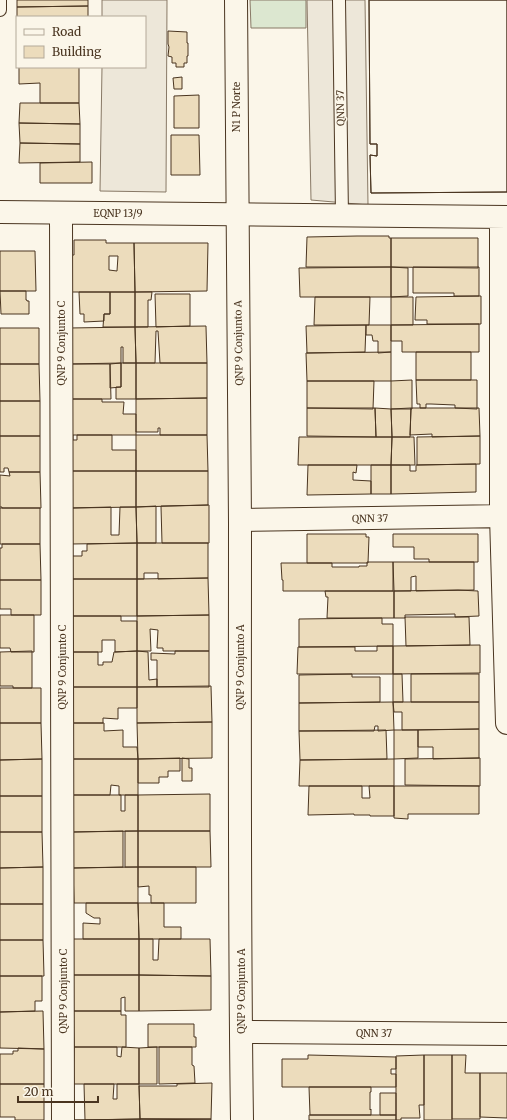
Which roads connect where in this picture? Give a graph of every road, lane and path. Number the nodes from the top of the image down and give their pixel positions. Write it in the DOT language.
graph roads {
  1 [pos="0,0"];
  2 [pos="236,0"];
  3 [pos="339,0"];
  4 [pos="0,10"];
  5 [pos="0,212"];
  6 [pos="61,213"];
  7 [pos="237,215"];
  8 [pos="342,216"];
  9 [pos="504,217"];
  10 [pos="504,284"];
  11 [pos="504,516"];
  12 [pos="240,520"];
  13 [pos="507,723"];
  14 [pos="241,1032"];
  15 [pos="507,1034"];
  16 [pos="63,1120"];
  17 [pos="242,1120"];
  1 -- 4 [label="lane"];
  2 -- 7 [label="street, N1 P Norte"];
  3 -- 8 [label="lane, QNN 37"];
  5 -- 6 [label="street, EQNP 13/9"];
  6 -- 7 [label="street, EQNP 13/9"];
  6 -- 16 [label="street, QNP 9 Conjunto C"];
  7 -- 8 [label="street"];
  7 -- 12 [label="street, QNP 9 Conjunto A"];
  8 -- 9 [label="street"];
  9 -- 10 [label="street"];
  10 -- 11 [label="street"];
  11 -- 12 [label="street, QNN 37"];
  11 -- 13 [label="street"];
  12 -- 14 [label="street, QNP 9 Conjunto A"];
  14 -- 15 [label="street, QNN 37"];
  14 -- 17 [label="street, QNP 9 Conjunto A"];
}
